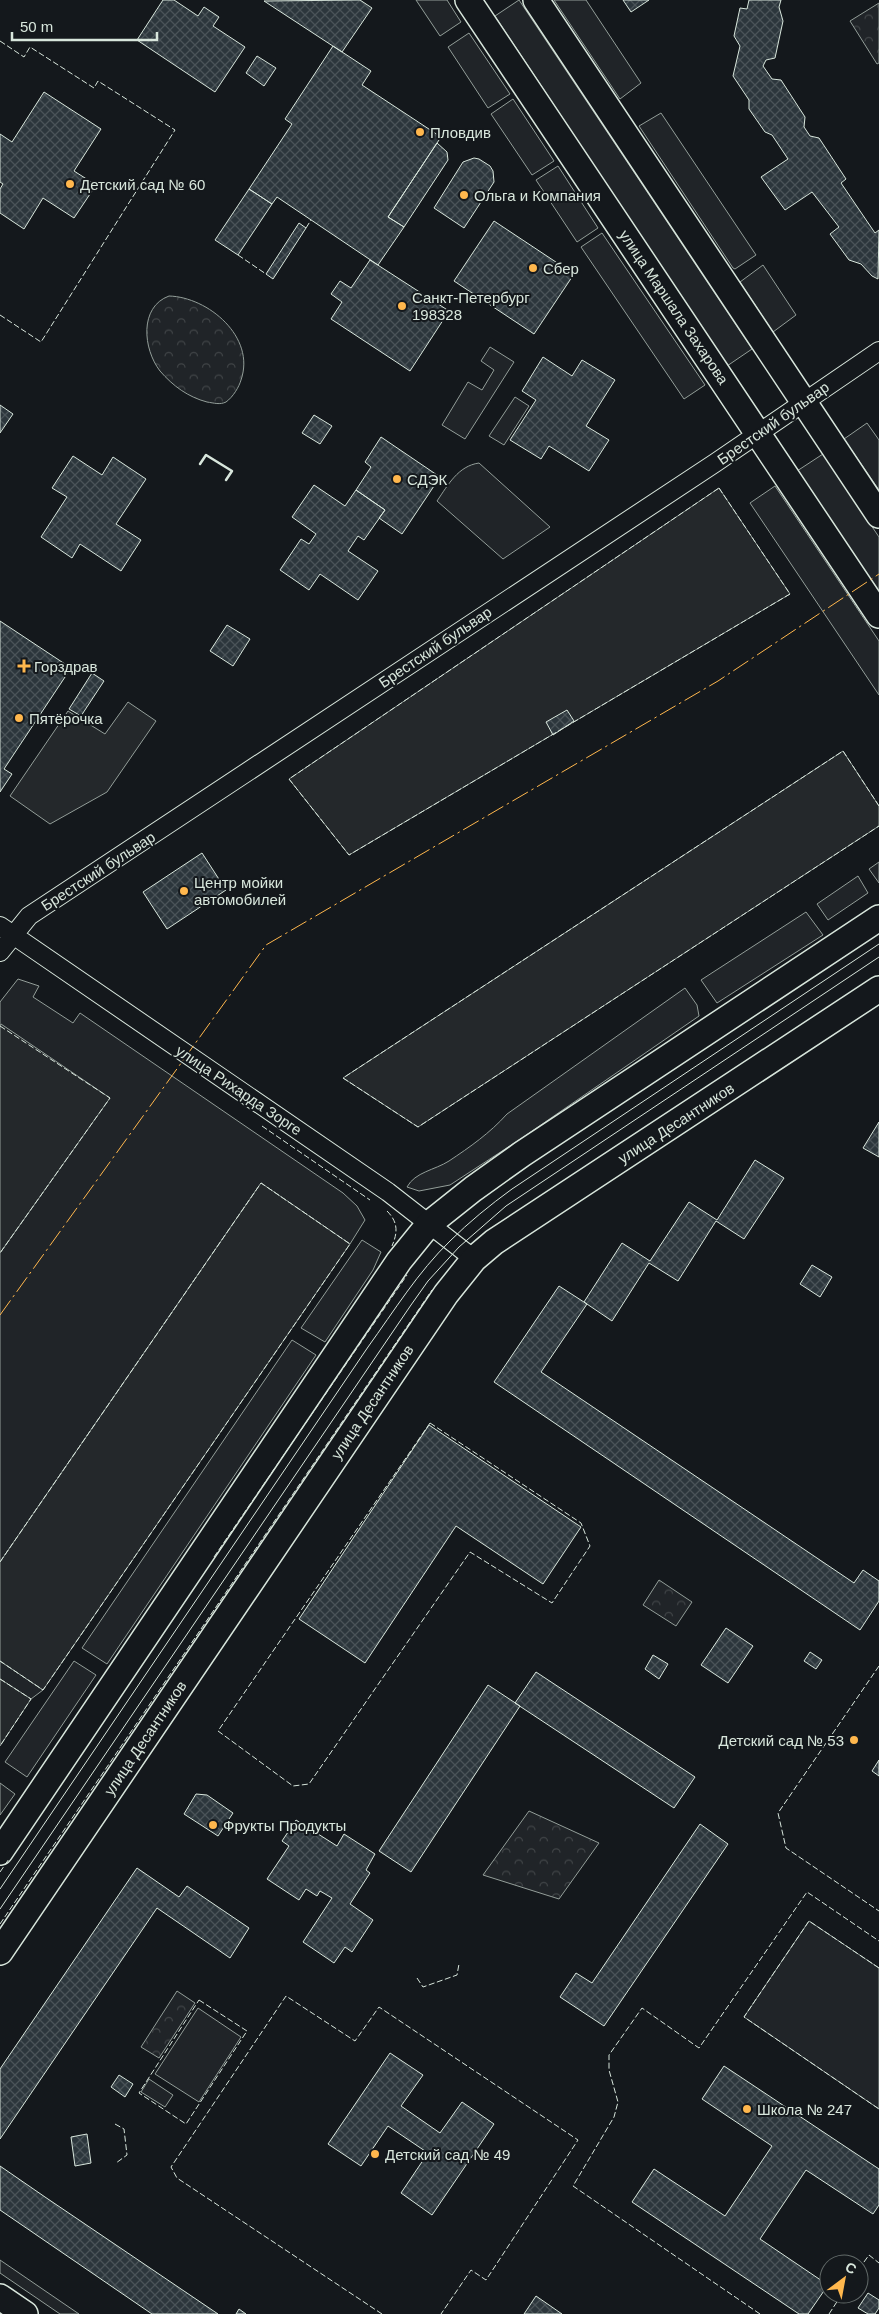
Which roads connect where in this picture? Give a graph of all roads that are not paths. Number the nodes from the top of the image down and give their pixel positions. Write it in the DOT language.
graph roads {
  1 [pos="468,0"];
  2 [pos="536,0"];
  3 [pos="879,351"];
  4 [pos="803,401"];
  5 [pos="758,434"];
  6 [pos="879,515"];
  7 [pos="879,615"];
  8 [pos="879,918"];
  9 [pos="7,931"];
  10 [pos="0,952"];
  11 [pos="879,989"];
  12 [pos="429,1224"];
  13 [pos="474,1259"];
  14 [pos="0,1852"];
  15 [pos="0,1952"];
  16 [pos="0,2297"];
  17 [pos="25,2314"];
  1 -- 5 [label="street, улица Маршала Захарова"];
  2 -- 4 [label="street"];
  3 -- 4 [label="street, Брестский бульвар"];
  4 -- 5 [label="street, Брестский бульвар"];
  4 -- 6 [label="street"];
  5 -- 7 [label="street, улица Маршала Захарова"];
  5 -- 9 [label="street, Брестский бульвар"];
  8 -- 12 [label="street"];
  9 -- 10 [label="street, Брестский бульвар"];
  9 -- 12 [label="street, улица Рихарда Зорге"];
  11 -- 13 [label="street, улица Десантников"];
  12 -- 13 [label="street, улица Рихарда Зорге"];
  12 -- 14 [label="street"];
  13 -- 15 [label="street, улица Десантников"];
  16 -- 17 [label="street"];
}
